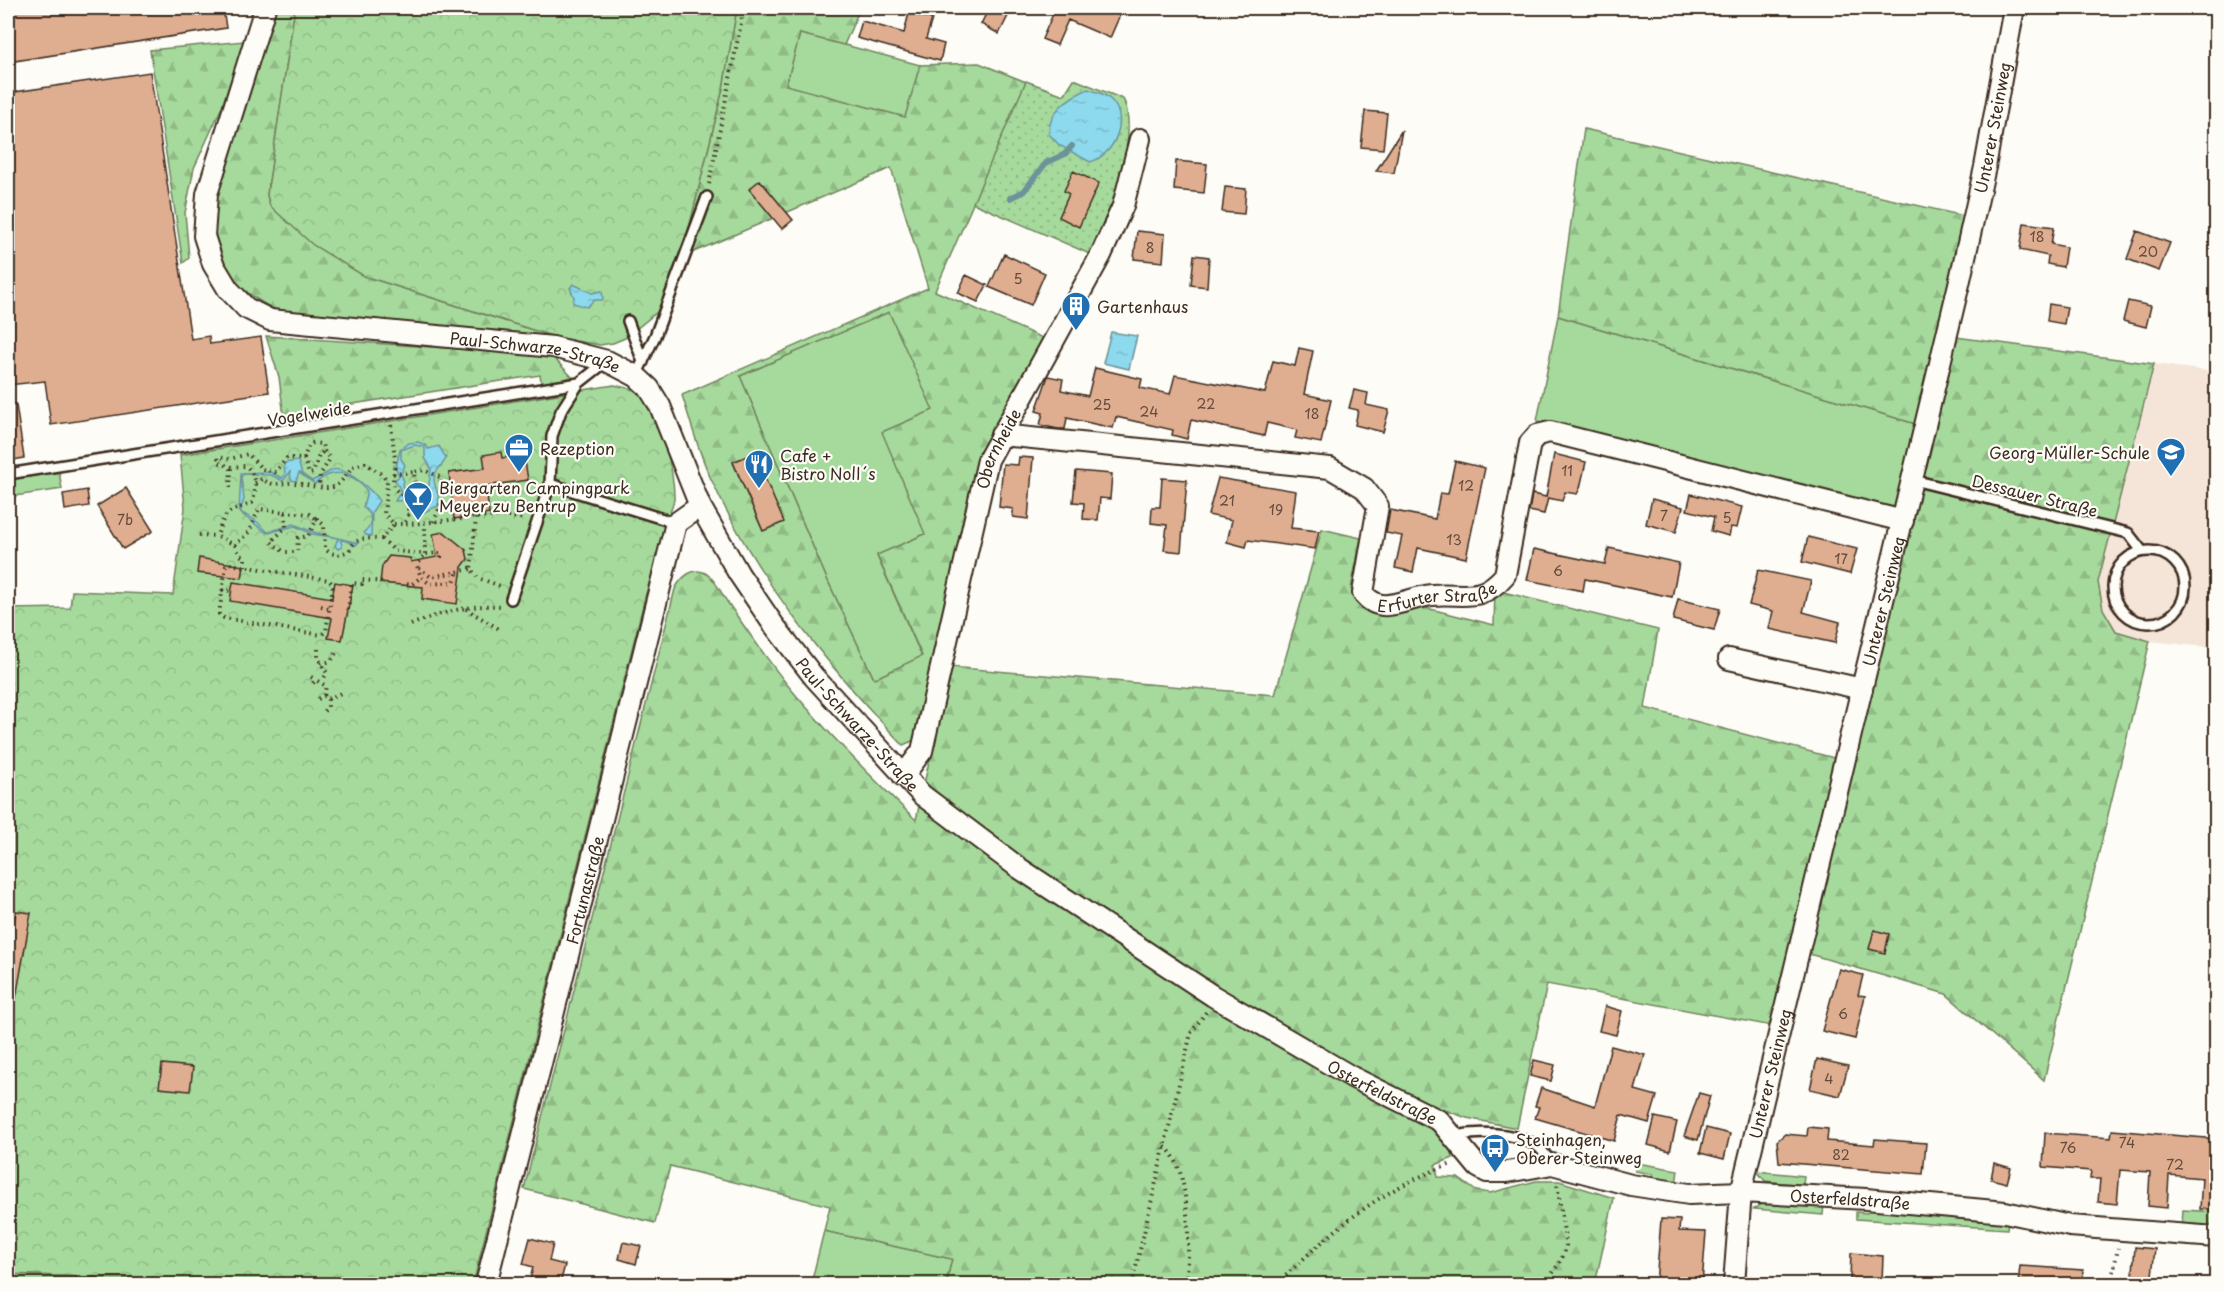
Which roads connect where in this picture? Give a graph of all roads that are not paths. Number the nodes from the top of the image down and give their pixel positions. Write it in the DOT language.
graph roads {
  1 [pos="265,8"];
  2 [pos="2014,8"];
  3 [pos="1140,139"];
  4 [pos="706,196"];
  5 [pos="628,321"];
  6 [pos="607,361"];
  7 [pos="640,369"];
  8 [pos="579,383"];
  9 [pos="1001,435"];
  10 [pos="8,474"];
  11 [pos="1913,480"];
  12 [pos="550,484"];
  13 [pos="700,506"];
  14 [pos="1903,521"];
  15 [pos="676,523"];
  16 [pos="2142,551"];
  17 [pos="509,603"];
  18 [pos="1729,659"];
  19 [pos="1862,689"];
  20 [pos="903,776"];
  21 [pos="922,795"];
  22 [pos="1454,1136"];
  23 [pos="1552,1164"];
  24 [pos="1740,1192"];
  25 [pos="2217,1237"];
  26 [pos="486,1284"];
  27 [pos="1734,1284"];
  1 -- 6 [label="street, Paul-Schwarze-Straße"];
  2 -- 11 [label="street, Unterer Steinweg"];
  3 -- 9 [label="street, Obernheide"];
  4 -- 7 [label="lane"];
  5 -- 7 [label="lane"];
  6 -- 7 [label="street, Paul-Schwarze-Straße"];
  6 -- 8 [label="lane, Vogelweide"];
  7 -- 13 [label="street, Paul-Schwarze-Straße"];
  8 -- 10 [label="lane, Vogelweide"];
  8 -- 12 [label="lane"];
  9 -- 14 [label="street, Erfurter Straße"];
  9 -- 20 [label="street, Obernheide"];
  11 -- 14 [label="street, Unterer Steinweg"];
  11 -- 16 [label="lane, Dessauer Straße"];
  12 -- 15 [label="lane"];
  12 -- 17 [label="lane"];
  13 -- 15 [label="street"];
  13 -- 20 [label="street, Paul-Schwarze-Straße"];
  14 -- 19 [label="street, Unterer Steinweg"];
  15 -- 26 [label="street, Fortunastraße"];
  16 -- 16 [label="lane, Dessauer Straße"];
  18 -- 19 [label="street"];
  19 -- 24 [label="street, Unterer Steinweg"];
  20 -- 21 [label="street, Paul-Schwarze-Straße"];
  21 -- 22 [label="street, Osterfeldstraße"];
  22 -- 23 [label="lane"];
  22 -- 23 [label="street, Osterfeldstraße"];
  23 -- 24 [label="street, Osterfeldstraße"];
  24 -- 25 [label="street, Osterfeldstraße"];
  24 -- 27 [label="street, Unterer Steinweg"];
}
